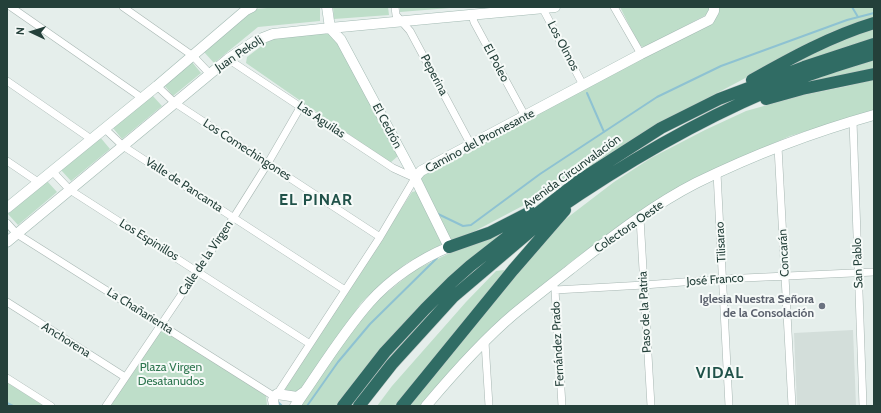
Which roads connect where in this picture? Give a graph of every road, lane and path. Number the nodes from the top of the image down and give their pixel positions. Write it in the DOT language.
graph roads {
  1 [pos="11,7"];
  2 [pos="123,7"];
  3 [pos="327,7"];
  4 [pos="395,7"];
  5 [pos="554,7"];
  6 [pos="614,7"];
  7 [pos="714,7"];
  8 [pos="247,8"];
  9 [pos="542,8"];
  10 [pos="472,11"];
  11 [pos="401,22"];
  12 [pos="874,23"];
  13 [pos="330,28"];
  14 [pos="874,44"];
  15 [pos="641,54"];
  16 [pos="874,54"];
  17 [pos="193,56"];
  18 [pos="228,59"];
  19 [pos="210,74"];
  20 [pos="874,74"];
  21 [pos="7,81"];
  22 [pos="157,86"];
  23 [pos="584,86"];
  24 [pos="142,98"];
  25 [pos="719,99"];
  26 [pos="175,104"];
  27 [pos="301,106"];
  28 [pos="727,110"];
  29 [pos="874,115"];
  30 [pos="525,116"];
  31 [pos="853,121"];
  32 [pos="105,129"];
  33 [pos="91,139"];
  34 [pos="471,145"];
  35 [pos="123,146"];
  36 [pos="778,148"];
  37 [pos="7,161"];
  38 [pos="268,163"];
  39 [pos="52,171"];
  40 [pos="717,173"];
  41 [pos="415,178"];
  42 [pos="580,180"];
  43 [pos="38,182"];
  44 [pos="70,190"];
  45 [pos="582,193"];
  46 [pos="7,208"];
  47 [pos="234,217"];
  48 [pos="640,218"];
  49 [pos="7,223"];
  50 [pos="17,234"];
  51 [pos="380,237"];
  52 [pos="7,242"];
  53 [pos="449,247"];
  54 [pos="198,271"];
  55 [pos="858,272"];
  56 [pos="874,272"];
  57 [pos="785,276"];
  58 [pos="722,279"];
  59 [pos="644,285"];
  60 [pos="554,287"];
  61 [pos="345,290"];
  62 [pos="7,302"];
  63 [pos="161,325"];
  64 [pos="485,342"];
  65 [pos="310,344"];
  66 [pos="125,377"];
  67 [pos="7,378"];
  68 [pos="305,391"];
  69 [pos="274,401"];
  70 [pos="51,406"];
  71 [pos="106,406"];
  72 [pos="295,406"];
  73 [pos="343,406"];
  74 [pos="358,406"];
  75 [pos="402,406"];
  76 [pos="426,406"];
  77 [pos="489,406"];
  78 [pos="562,406"];
  79 [pos="651,406"];
  80 [pos="729,406"];
  81 [pos="792,406"];
  82 [pos="863,406"];
  1 -- 24 [label="street"];
  2 -- 17 [label="street"];
  3 -- 13 [label="street"];
  4 -- 11 [label="street, Peperina"];
  5 -- 9 [label="street, Juan Pekolj"];
  6 -- 15 [label="street"];
  7 -- 15 [label="street, Camino del Promesante"];
  8 -- 17 [label="street"];
  9 -- 10 [label="street, Juan Pekolj"];
  9 -- 23 [label="street, Los Olmos"];
  10 -- 11 [label="street, Juan Pekolj"];
  10 -- 30 [label="street, El Poleo"];
  11 -- 13 [label="street, Juan Pekolj"];
  11 -- 34 [label="street, Peperina"];
  12 -- 25 [label="highway"];
  13 -- 18 [label="street, Juan Pekolj"];
  13 -- 41 [label="street, El Cedrón"];
  14 -- 25 [label="highway, Avenida Circunvalación"];
  15 -- 23 [label="street, Camino del Promesante"];
  16 -- 28 [label="highway, Avenida Circunvalación"];
  17 -- 19 [label="street"];
  17 -- 22 [label="street"];
  18 -- 19 [label="street, Juan Pekolj"];
  18 -- 27 [label="street, Las Aguilas"];
  19 -- 26 [label="street, Juan Pekolj"];
  20 -- 28 [label="highway"];
  21 -- 33 [label="street"];
  22 -- 24 [label="street"];
  22 -- 26 [label="street, Los Comechingones"];
  23 -- 30 [label="street, Camino del Promesante"];
  24 -- 32 [label="street"];
  25 -- 42 [label="highway, Avenida Circunvalación"];
  26 -- 35 [label="street, Juan Pekolj"];
  26 -- 38 [label="street, Los Comechingones"];
  27 -- 38 [label="street, Calle de la Virgen"];
  27 -- 41 [label="street, Las Aguilas"];
  28 -- 45 [label="highway, Avenida Circunvalación"];
  29 -- 31 [label="street, Colectora Oeste"];
  30 -- 34 [label="street, Camino del Promesante"];
  31 -- 36 [label="street, Colectora Oeste"];
  31 -- 55 [label="street, San Pablo"];
  32 -- 33 [label="street"];
  32 -- 35 [label="street, Valle de Pancanta"];
  33 -- 39 [label="street"];
  34 -- 41 [label="street, Camino del Promesante"];
  35 -- 44 [label="street, Juan Pekolj"];
  35 -- 47 [label="street, Valle de Pancanta"];
  36 -- 40 [label="street, Colectora Oeste"];
  36 -- 57 [label="street, Concarán"];
  37 -- 43 [label="street"];
  38 -- 47 [label="street, Calle de la Virgen"];
  38 -- 51 [label="street, Los Comechingones"];
  39 -- 43 [label="street"];
  39 -- 44 [label="street, Los Espinillos"];
  40 -- 48 [label="street, Colectora Oeste"];
  40 -- 58 [label="street, Tilisarao"];
  41 -- 51 [label="street, Camino del Promesante"];
  41 -- 53 [label="street, El Cedrón"];
  42 -- 53 [label="highway"];
  42 -- 73 [label="highway, Avenida Circunvalación"];
  43 -- 46 [label="street"];
  44 -- 50 [label="street, Juan Pekolj"];
  44 -- 54 [label="street, Los Espinillos"];
  45 -- 74 [label="highway, Avenida Circunvalación"];
  45 -- 75 [label="highway"];
  47 -- 54 [label="street, Calle de la Virgen"];
  47 -- 61 [label="street, Valle de Pancanta"];
  48 -- 59 [label="street, Paso de la Patria"];
  48 -- 60 [label="street, Colectora Oeste"];
  49 -- 50 [label="street, La Chañarienta"];
  50 -- 52 [label="street, Juan Pekolj"];
  50 -- 63 [label="street, La Chañarienta"];
  51 -- 61 [label="street, Camino del Promesante"];
  53 -- 68 [label="street"];
  54 -- 63 [label="street, Calle de la Virgen"];
  54 -- 65 [label="street, Los Espinillos"];
  55 -- 56 [label="street, José Franco"];
  55 -- 57 [label="street, José Franco"];
  55 -- 82 [label="street, San Pablo"];
  57 -- 58 [label="street, José Franco"];
  57 -- 81 [label="street, Concarán"];
  58 -- 59 [label="street, José Franco"];
  58 -- 80 [label="street, Tilisarao"];
  59 -- 60 [label="street, José Franco"];
  59 -- 79 [label="street, Paso de la Patria"];
  60 -- 64 [label="street, Colectora Oeste"];
  60 -- 78 [label="street, Fernández Prado"];
  61 -- 65 [label="street, Camino del Promesante"];
  62 -- 66 [label="street, Anchorena"];
  63 -- 66 [label="street, Calle de la Virgen"];
  63 -- 69 [label="street, La Chañarienta"];
  64 -- 76 [label="street, Colectora Oeste"];
  64 -- 77 [label="street"];
  65 -- 69 [label="street, Camino del Promesante"];
  66 -- 71 [label="street, Calle de la Virgen"];
  67 -- 70 [label="street"];
  68 -- 69 [label="street"];
  68 -- 72 [label="street"];
}
